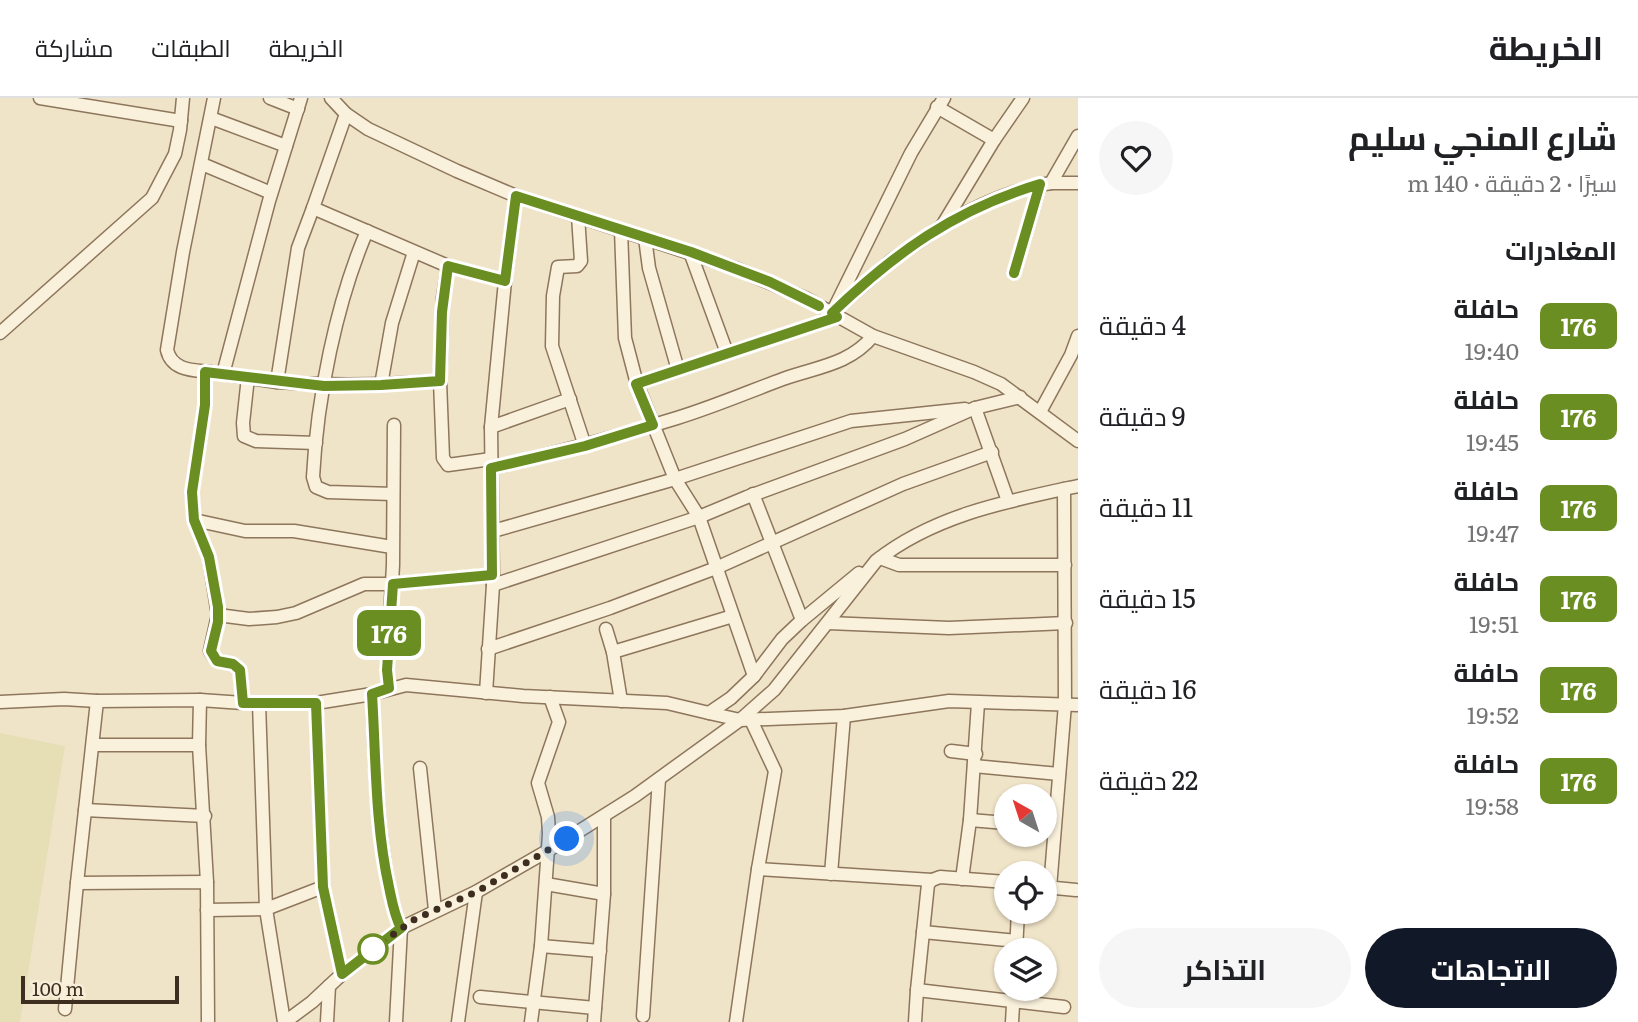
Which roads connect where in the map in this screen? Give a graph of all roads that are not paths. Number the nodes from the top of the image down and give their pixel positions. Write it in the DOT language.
graph roads {
  1 [pos="40,98"];
  2 [pos="183,98"];
  3 [pos="214,98"];
  4 [pos="270,98"];
  5 [pos="331,98"];
  6 [pos="1023,98"];
  7 [pos="940,102"];
  8 [pos="300,104"];
  9 [pos="346,114"];
  10 [pos="211,118"];
  11 [pos="181,121"];
  12 [pos="1078,136"];
  13 [pos="994,140"];
  14 [pos="286,146"];
  15 [pos="202,164"];
  16 [pos="1078,183"];
  17 [pos="1046,184"];
  18 [pos="271,193"];
  19 [pos="516,196"];
  20 [pos="313,208"];
  21 [pos="578,216"];
  22 [pos="942,226"];
  23 [pos="621,230"];
  24 [pos="367,231"];
  25 [pos="645,238"];
  26 [pos="414,252"];
  27 [pos="691,252"];
  28 [pos="448,266"];
  29 [pos="1014,273"];
  30 [pos="505,281"];
  31 [pos="834,315"];
  32 [pos="0,333"];
  33 [pos="873,336"];
  34 [pos="1078,336"];
  35 [pos="727,353"];
  36 [pos="678,370"];
  37 [pos="205,372"];
  38 [pos="223,374"];
  39 [pos="248,377"];
  40 [pos="440,381"];
  41 [pos="278,382"];
  42 [pos="636,384"];
  43 [pos="381,385"];
  44 [pos="324,386"];
  45 [pos="1020,397"];
  46 [pos="569,400"];
  47 [pos="975,408"];
  48 [pos="1041,412"];
  49 [pos="394,425"];
  50 [pos="653,425"];
  51 [pos="491,427"];
  52 [pos="1078,441"];
  53 [pos="316,443"];
  54 [pos="585,446"];
  55 [pos="992,452"];
  56 [pos="491,464"];
  57 [pos="675,479"];
  58 [pos="1078,486"];
  59 [pos="1064,489"];
  60 [pos="393,494"];
  61 [pos="753,494"];
  62 [pos="1008,501"];
  63 [pos="699,517"];
  64 [pos="194,520"];
  65 [pos="493,531"];
  66 [pos="772,544"];
  67 [pos="392,547"];
  68 [pos="878,559"];
  69 [pos="1065,565"];
  70 [pos="716,568"];
  71 [pos="493,580"];
  72 [pos="393,584"];
  73 [pos="218,615"];
  74 [pos="733,616"];
  75 [pos="802,620"];
  76 [pos="828,623"];
  77 [pos="1066,623"];
  78 [pos="606,629"];
  79 [pos="488,649"];
  80 [pos="613,652"];
  81 [pos="754,676"];
  82 [pos="389,688"];
  83 [pos="486,693"];
  84 [pos="372,694"];
  85 [pos="550,697"];
  86 [pos="200,700"];
  87 [pos="97,701"];
  88 [pos="621,701"];
  89 [pos="0,702"];
  90 [pos="243,703"];
  91 [pos="259,703"];
  92 [pos="316,703"];
  93 [pos="978,703"];
  94 [pos="1071,704"];
  95 [pos="709,713"];
  96 [pos="844,716"];
  97 [pos="745,720"];
  98 [pos="93,745"];
  99 [pos="199,745"];
  100 [pos="951,751"];
  101 [pos="975,760"];
  102 [pos="420,768"];
  103 [pos="1059,774"];
  104 [pos="659,779"];
  105 [pos="1057,785"];
  106 [pos="85,810"];
  107 [pos="205,816"];
  108 [pos="604,816"];
  109 [pos="970,820"];
  110 [pos="994,822"];
  111 [pos="549,850"];
  112 [pos="758,869"];
  113 [pos="831,874"];
  114 [pos="962,879"];
  115 [pos="932,880"];
  116 [pos="994,881"];
  117 [pos="207,882"];
  118 [pos="77,883"];
  119 [pos="546,884"];
  120 [pos="323,887"];
  121 [pos="1057,889"];
  122 [pos="1076,890"];
  123 [pos="476,892"];
  124 [pos="604,894"];
  125 [pos="266,909"];
  126 [pos="207,910"];
  127 [pos="435,910"];
  128 [pos="401,928"];
  129 [pos="923,932"];
  130 [pos="994,943"];
  131 [pos="541,946"];
  132 [pos="600,951"];
  133 [pos="342,974"];
  134 [pos="329,986"];
  135 [pos="916,990"];
  136 [pos="994,994"];
  137 [pos="480,997"];
  138 [pos="1014,1001"];
  139 [pos="1039,1001"];
  140 [pos="533,1003"];
  141 [pos="1064,1007"];
  142 [pos="65,1009"];
  143 [pos="594,1015"];
  144 [pos="643,1016"];
  145 [pos="208,1022"];
  146 [pos="284,1022"];
  147 [pos="327,1022"];
  148 [pos="396,1022"];
  149 [pos="458,1022"];
  150 [pos="531,1022"];
  151 [pos="736,1022"];
  152 [pos="915,1022"];
  153 [pos="1012,1022"];
  1 -- 11 [label="street"];
  2 -- 11 [label="street"];
  3 -- 10 [label="street"];
  4 -- 8 [label="street"];
  5 -- 9 [label="street"];
  6 -- 13 [label="street"];
  7 -- 13 [label="street"];
  7 -- 31 [label="street"];
  8 -- 14 [label="street"];
  9 -- 19 [label="street"];
  9 -- 20 [label="street"];
  10 -- 14 [label="street"];
  10 -- 15 [label="street"];
  11 -- 32 [label="street"];
  12 -- 17 [label="street"];
  13 -- 22 [label="street"];
  14 -- 18 [label="street"];
  15 -- 18 [label="street"];
  15 -- 37 [label="street"];
  16 -- 17 [label="street"];
  17 -- 22 [label="street"];
  17 -- 29 [label="street"];
  18 -- 38 [label="street"];
  19 -- 21 [label="street"];
  19 -- 30 [label="street"];
  20 -- 24 [label="street"];
  20 -- 41 [label="street"];
  21 -- 23 [label="street"];
  21 -- 46 [label="street"];
  22 -- 31 [label="street"];
  23 -- 25 [label="street"];
  23 -- 42 [label="street"];
  24 -- 26 [label="street"];
  24 -- 44 [label="street"];
  25 -- 27 [label="street"];
  25 -- 36 [label="street"];
  26 -- 28 [label="street"];
  26 -- 43 [label="street"];
  27 -- 31 [label="street"];
  27 -- 35 [label="street"];
  28 -- 30 [label="street"];
  28 -- 40 [label="street"];
  30 -- 51 [label="street"];
  31 -- 33 [label="street"];
  31 -- 35 [label="street"];
  33 -- 45 [label="street"];
  33 -- 50 [label="street"];
  34 -- 48 [label="street"];
  35 -- 36 [label="street"];
  36 -- 42 [label="street"];
  37 -- 38 [label="street"];
  37 -- 64 [label="street"];
  38 -- 39 [label="street"];
  39 -- 41 [label="street"];
  39 -- 53 [label="street"];
  40 -- 43 [label="street"];
  40 -- 56 [label="street"];
  41 -- 44 [label="street"];
  42 -- 50 [label="street"];
  43 -- 44 [label="street"];
  44 -- 53 [label="street"];
  45 -- 47 [label="street"];
  45 -- 48 [label="street"];
  46 -- 51 [label="street"];
  46 -- 54 [label="street"];
  47 -- 55 [label="street"];
  47 -- 57 [label="street"];
  47 -- 61 [label="street"];
  48 -- 52 [label="street"];
  49 -- 60 [label="street"];
  50 -- 54 [label="street"];
  50 -- 57 [label="street"];
  51 -- 56 [label="street"];
  53 -- 60 [label="street"];
  54 -- 56 [label="street"];
  55 -- 62 [label="street"];
  55 -- 66 [label="street"];
  56 -- 65 [label="street"];
  57 -- 63 [label="street"];
  57 -- 65 [label="street"];
  58 -- 59 [label="street"];
  59 -- 62 [label="street"];
  59 -- 69 [label="street"];
  60 -- 67 [label="street"];
  61 -- 63 [label="street"];
  61 -- 66 [label="street"];
  62 -- 68 [label="street"];
  63 -- 70 [label="street"];
  63 -- 71 [label="street"];
  64 -- 67 [label="street"];
  64 -- 73 [label="street"];
  65 -- 71 [label="street"];
  66 -- 70 [label="street"];
  66 -- 75 [label="street"];
  67 -- 72 [label="street"];
  68 -- 69 [label="street"];
  68 -- 75 [label="street"];
  68 -- 76 [label="street"];
  69 -- 77 [label="street"];
  70 -- 74 [label="street"];
  70 -- 79 [label="street"];
  71 -- 72 [label="street"];
  71 -- 79 [label="street"];
  72 -- 73 [label="street"];
  72 -- 82 [label="street"];
  73 -- 90 [label="street"];
  74 -- 80 [label="street"];
  74 -- 81 [label="street"];
  75 -- 81 [label="street"];
  76 -- 77 [label="street"];
  76 -- 97 [label="street"];
  77 -- 94 [label="street"];
  78 -- 80 [label="street"];
  79 -- 83 [label="street"];
  80 -- 88 [label="street"];
  81 -- 95 [label="street"];
  82 -- 83 [label="street"];
  82 -- 84 [label="street"];
  83 -- 85 [label="street"];
  84 -- 92 [label="street"];
  84 -- 128 [label="street"];
  85 -- 88 [label="street"];
  85 -- 111 [label="street"];
  86 -- 87 [label="street"];
  86 -- 90 [label="street"];
  86 -- 99 [label="street"];
  87 -- 89 [label="street"];
  87 -- 98 [label="street"];
  88 -- 95 [label="street"];
  90 -- 91 [label="street"];
  91 -- 92 [label="street"];
  91 -- 125 [label="street"];
  92 -- 120 [label="street"];
  93 -- 94 [label="street"];
  93 -- 96 [label="street"];
  93 -- 101 [label="street"];
  94 -- 103 [label="street"];
  95 -- 97 [label="street"];
  96 -- 97 [label="street"];
  96 -- 113 [label="street"];
  97 -- 104 [label="street"];
  97 -- 112 [label="street"];
  98 -- 99 [label="street"];
  98 -- 106 [label="street"];
  99 -- 107 [label="street"];
  100 -- 101 [label="street"];
  101 -- 103 [label="street"];
  101 -- 109 [label="street"];
  102 -- 127 [label="street"];
  103 -- 105 [label="street"];
  104 -- 108 [label="street"];
  104 -- 144 [label="street"];
  106 -- 107 [label="street"];
  106 -- 118 [label="street"];
  107 -- 117 [label="street"];
  108 -- 111 [label="street"];
  108 -- 124 [label="street"];
  109 -- 110 [label="street"];
  109 -- 114 [label="street"];
  111 -- 119 [label="street"];
  111 -- 123 [label="street"];
  112 -- 113 [label="street"];
  112 -- 151 [label="street"];
  113 -- 115 [label="street"];
  114 -- 115 [label="street"];
  114 -- 116 [label="street"];
  115 -- 129 [label="street"];
  117 -- 118 [label="street"];
  117 -- 126 [label="street"];
  118 -- 142 [label="street"];
  119 -- 124 [label="street"];
  119 -- 131 [label="street"];
  120 -- 125 [label="street"];
  120 -- 133 [label="street"];
  121 -- 122 [label="street"];
  123 -- 127 [label="street"];
  123 -- 149 [label="street"];
  124 -- 132 [label="street"];
  125 -- 126 [label="street"];
  125 -- 146 [label="street"];
  126 -- 145 [label="street"];
  127 -- 128 [label="street"];
  128 -- 133 [label="street"];
  128 -- 148 [label="street"];
  129 -- 130 [label="street"];
  129 -- 135 [label="street"];
  131 -- 132 [label="street"];
  131 -- 140 [label="street"];
  132 -- 143 [label="street"];
  133 -- 134 [label="street"];
  134 -- 146 [label="street"];
  134 -- 147 [label="street"];
  135 -- 136 [label="street"];
  135 -- 152 [label="street"];
  137 -- 140 [label="street"];
  138 -- 153 [label="street"];
  139 -- 141 [label="street"];
  140 -- 143 [label="street"];
  140 -- 150 [label="street"];
}
